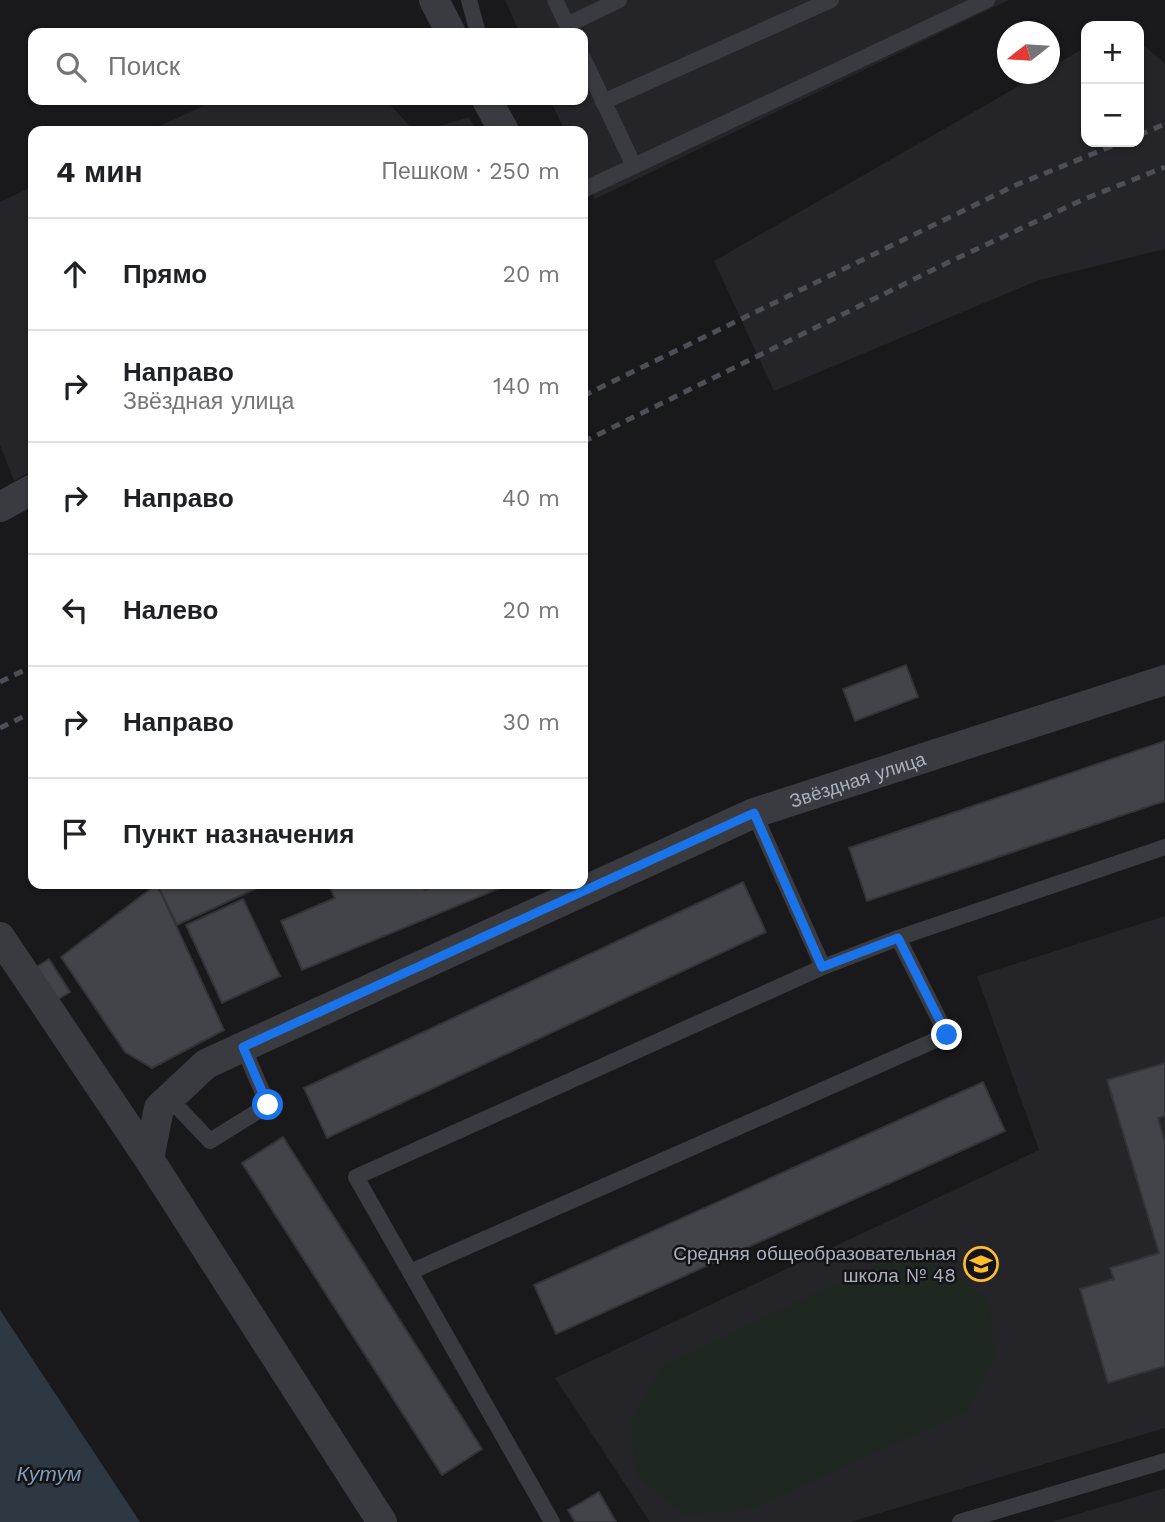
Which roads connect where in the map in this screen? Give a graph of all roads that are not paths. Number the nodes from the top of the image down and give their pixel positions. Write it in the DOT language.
graph roads {
  1 [pos="434,0"];
  2 [pos="469,0"];
  3 [pos="555,0"];
  4 [pos="619,0"];
  5 [pos="831,0"];
  6 [pos="987,0"];
  7 [pos="448,28"];
  8 [pos="477,28"];
  9 [pos="569,28"];
  10 [pos="571,28"];
  11 [pos="588,69"];
  12 [pos="603,103"];
  13 [pos="490,105"];
  14 [pos="498,105"];
  15 [pos="501,126"];
  16 [pos="503,126"];
  17 [pos="634,166"];
  18 [pos="588,188"];
  19 [pos="28,492"];
  20 [pos="0,507"];
  21 [pos="1165,680"];
  22 [pos="754,813"];
  23 [pos="1165,847"];
  24 [pos="0,937"];
  25 [pos="898,938"];
  26 [pos="822,967"];
  27 [pos="243,1047"];
  28 [pos="170,1098"];
  29 [pos="149,1159"];
  30 [pos="410,1272"];
  31 [pos="1165,1461"];
  32 [pos="382,1522"];
  33 [pos="552,1522"];
  34 [pos="960,1522"];
  1 -- 7 [label="street"];
  2 -- 8 [label="lane"];
  3 -- 9 [label="lane"];
  4 -- 10 [label="lane"];
  5 -- 12 [label="lane"];
  6 -- 17 [label="lane"];
  11 -- 12 [label="lane"];
  12 -- 17 [label="lane"];
  13 -- 15 [label="street"];
  14 -- 16 [label="lane"];
  17 -- 18 [label="lane"];
  19 -- 20 [label="street"];
  21 -- 22 [label="street, Звёздная улица"];
  22 -- 26 [label="lane"];
  22 -- 27 [label="street, Звёздная улица"];
  23 -- 25 [label="lane"];
  24 -- 29 [label="street"];
  25 -- 26 [label="lane"];
  25 -- 30 [label="lane"];
  26 -- 30 [label="lane"];
  27 -- 28 [label="street, Звёздная улица"];
  27 -- 28 [label="lane"];
  28 -- 29 [label="street, Звёздная улица"];
  29 -- 32 [label="street"];
  30 -- 33 [label="lane"];
  31 -- 34 [label="lane"];
}
